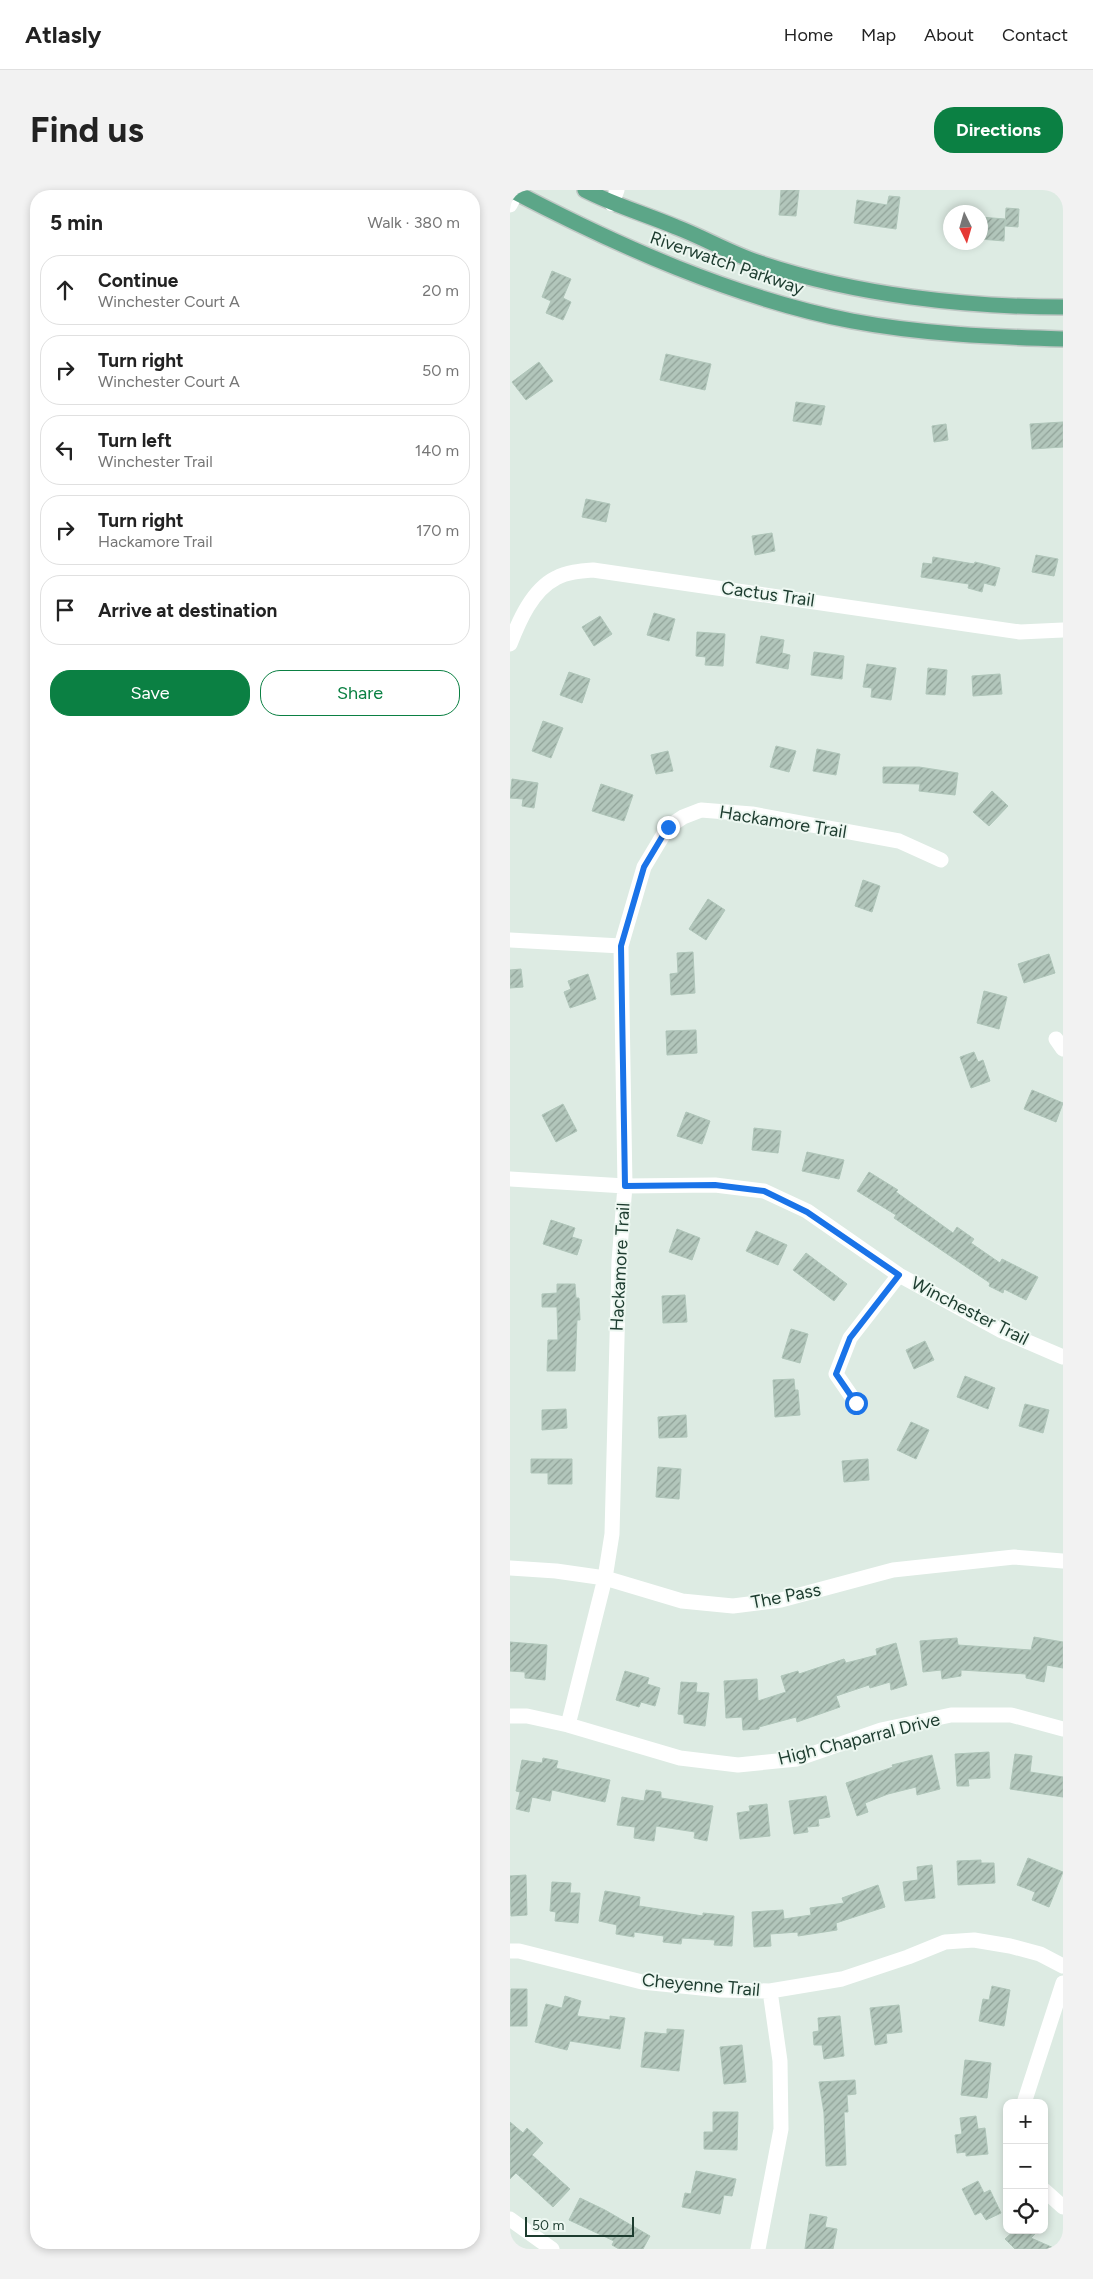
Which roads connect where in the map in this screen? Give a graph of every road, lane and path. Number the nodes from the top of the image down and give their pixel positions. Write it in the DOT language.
graph roads {
  1 [pos="585,190"];
  2 [pos="512,196"];
  3 [pos="615,197"];
  4 [pos="1063,308"];
  5 [pos="1063,339"];
  6 [pos="1063,630"];
  7 [pos="510,644"];
  8 [pos="941,860"];
  9 [pos="510,940"];
  10 [pos="621,946"];
  11 [pos="510,1179"];
  12 [pos="625,1186"];
  13 [pos="899,1275"];
  14 [pos="1063,1357"];
  15 [pos="856,1403"];
  16 [pos="1063,1561"];
  17 [pos="510,1568"];
  18 [pos="605,1578"];
  19 [pos="510,1716"];
  20 [pos="568,1725"];
  21 [pos="1063,1729"];
  22 [pos="510,1951"];
  23 [pos="1063,1966"];
  24 [pos="1063,1982"];
  25 [pos="770,1991"];
  26 [pos="1025,2099"];
  27 [pos="1048,2194"];
  28 [pos="1063,2207"];
  29 [pos="510,2219"];
  30 [pos="552,2249"];
  31 [pos="758,2249"];
  1 -- 3 [label="main road, Riverwatch Parkway"];
  2 -- 5 [label="main road, Riverwatch Parkway"];
  3 -- 4 [label="main road, Riverwatch Parkway"];
  6 -- 7 [label="street, Cactus Trail"];
  8 -- 10 [label="street, Hackamore Trail"];
  9 -- 10 [label="street"];
  10 -- 12 [label="street, Hackamore Trail"];
  11 -- 12 [label="street, Winchester Trail"];
  12 -- 13 [label="street, Winchester Trail"];
  12 -- 18 [label="street, Hackamore Trail"];
  13 -- 14 [label="street, Winchester Trail"];
  13 -- 15 [label="street"];
  16 -- 18 [label="street, The Pass"];
  17 -- 18 [label="street, The Pass"];
  18 -- 20 [label="street, Hackamore Trail"];
  19 -- 20 [label="street, High Chaparral Drive"];
  20 -- 21 [label="street, High Chaparral Drive"];
  22 -- 25 [label="street, Cheyenne Trail"];
  23 -- 25 [label="street, Cheyenne Trail"];
  24 -- 26 [label="street"];
  25 -- 31 [label="street"];
  27 -- 28 [label="street"];
  29 -- 30 [label="street"];
}
